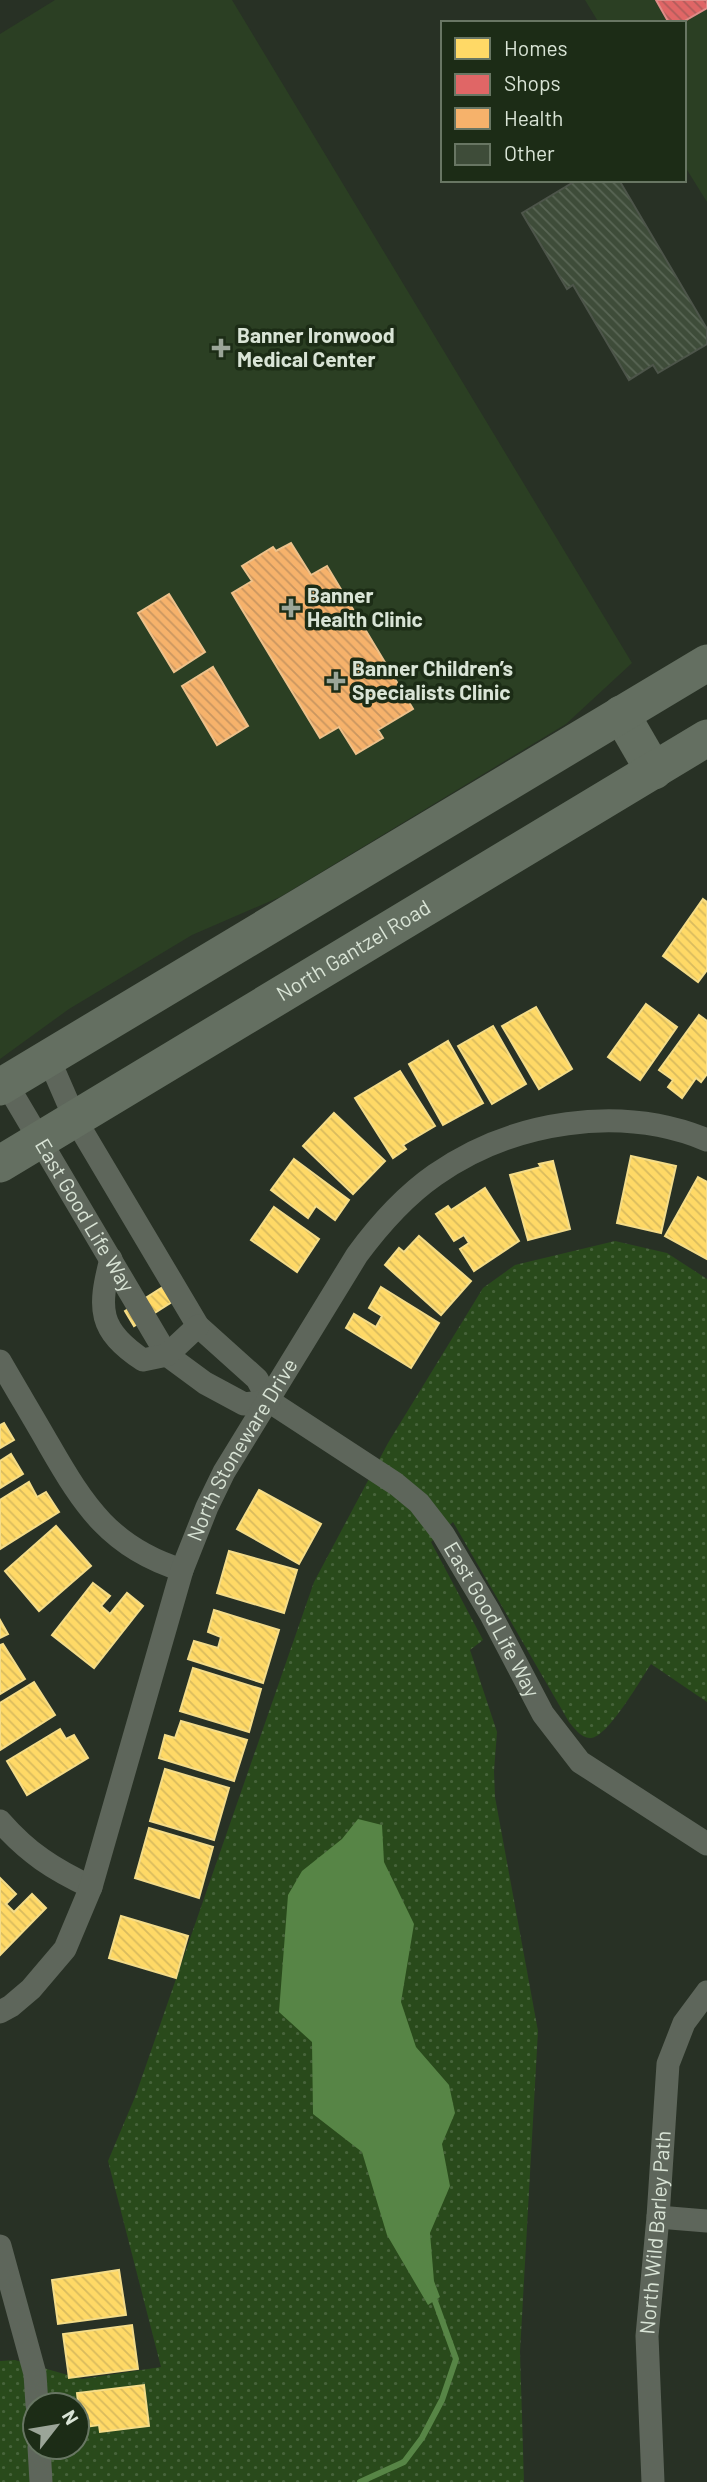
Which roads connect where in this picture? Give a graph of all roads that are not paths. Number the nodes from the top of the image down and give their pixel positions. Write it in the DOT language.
graph roads {
  1 [pos="707,663"];
  2 [pos="621,714"];
  3 [pos="707,738"];
  4 [pos="654,771"];
  5 [pos="48,1057"];
  6 [pos="3,1085"];
  7 [pos="75,1119"];
  8 [pos="41,1139"];
  9 [pos="707,1140"];
  10 [pos="0,1164"];
  11 [pos="111,1259"];
  12 [pos="198,1326"];
  13 [pos="167,1355"];
  14 [pos="0,1361"];
  15 [pos="269,1401"];
  16 [pos="182,1570"];
  17 [pos="0,1821"];
  18 [pos="707,1844"];
  19 [pos="91,1887"];
  20 [pos="707,1992"];
  21 [pos="0,2012"];
  22 [pos="658,2217"];
  23 [pos="707,2221"];
  24 [pos="0,2246"];
  25 [pos="36,2391"];
  26 [pos="40,2461"];
  27 [pos="41,2482"];
  28 [pos="653,2482"];
  1 -- 2 [label="main road"];
  2 -- 4 [label="main road"];
  2 -- 5 [label="main road"];
  3 -- 4 [label="main road, North Gantzel Road"];
  4 -- 7 [label="main road, North Gantzel Road"];
  5 -- 6 [label="main road"];
  5 -- 7 [label="street, East Good Life Way"];
  6 -- 8 [label="street, East Good Life Way"];
  7 -- 8 [label="main road, North Gantzel Road"];
  7 -- 12 [label="street, East Good Life Way"];
  8 -- 10 [label="main road, North Gantzel Road"];
  8 -- 11 [label="street, East Good Life Way"];
  9 -- 15 [label="street, North Stoneware Drive"];
  11 -- 13 [label="street, East Good Life Way"];
  11 -- 13 [label="street"];
  12 -- 13 [label="street"];
  12 -- 15 [label="street, East Good Life Way"];
  13 -- 15 [label="street, East Good Life Way"];
  14 -- 16 [label="street"];
  15 -- 16 [label="street, North Stoneware Drive"];
  15 -- 18 [label="street, East Good Life Way"];
  16 -- 19 [label="street, North Stoneware Drive"];
  17 -- 19 [label="street"];
  19 -- 21 [label="street, North Stoneware Drive"];
  20 -- 22 [label="street, North Wild Barley Path"];
  22 -- 23 [label="street"];
  22 -- 28 [label="street, North Wild Barley Path"];
  24 -- 25 [label="street"];
  26 -- 27 [label="street"];
}
